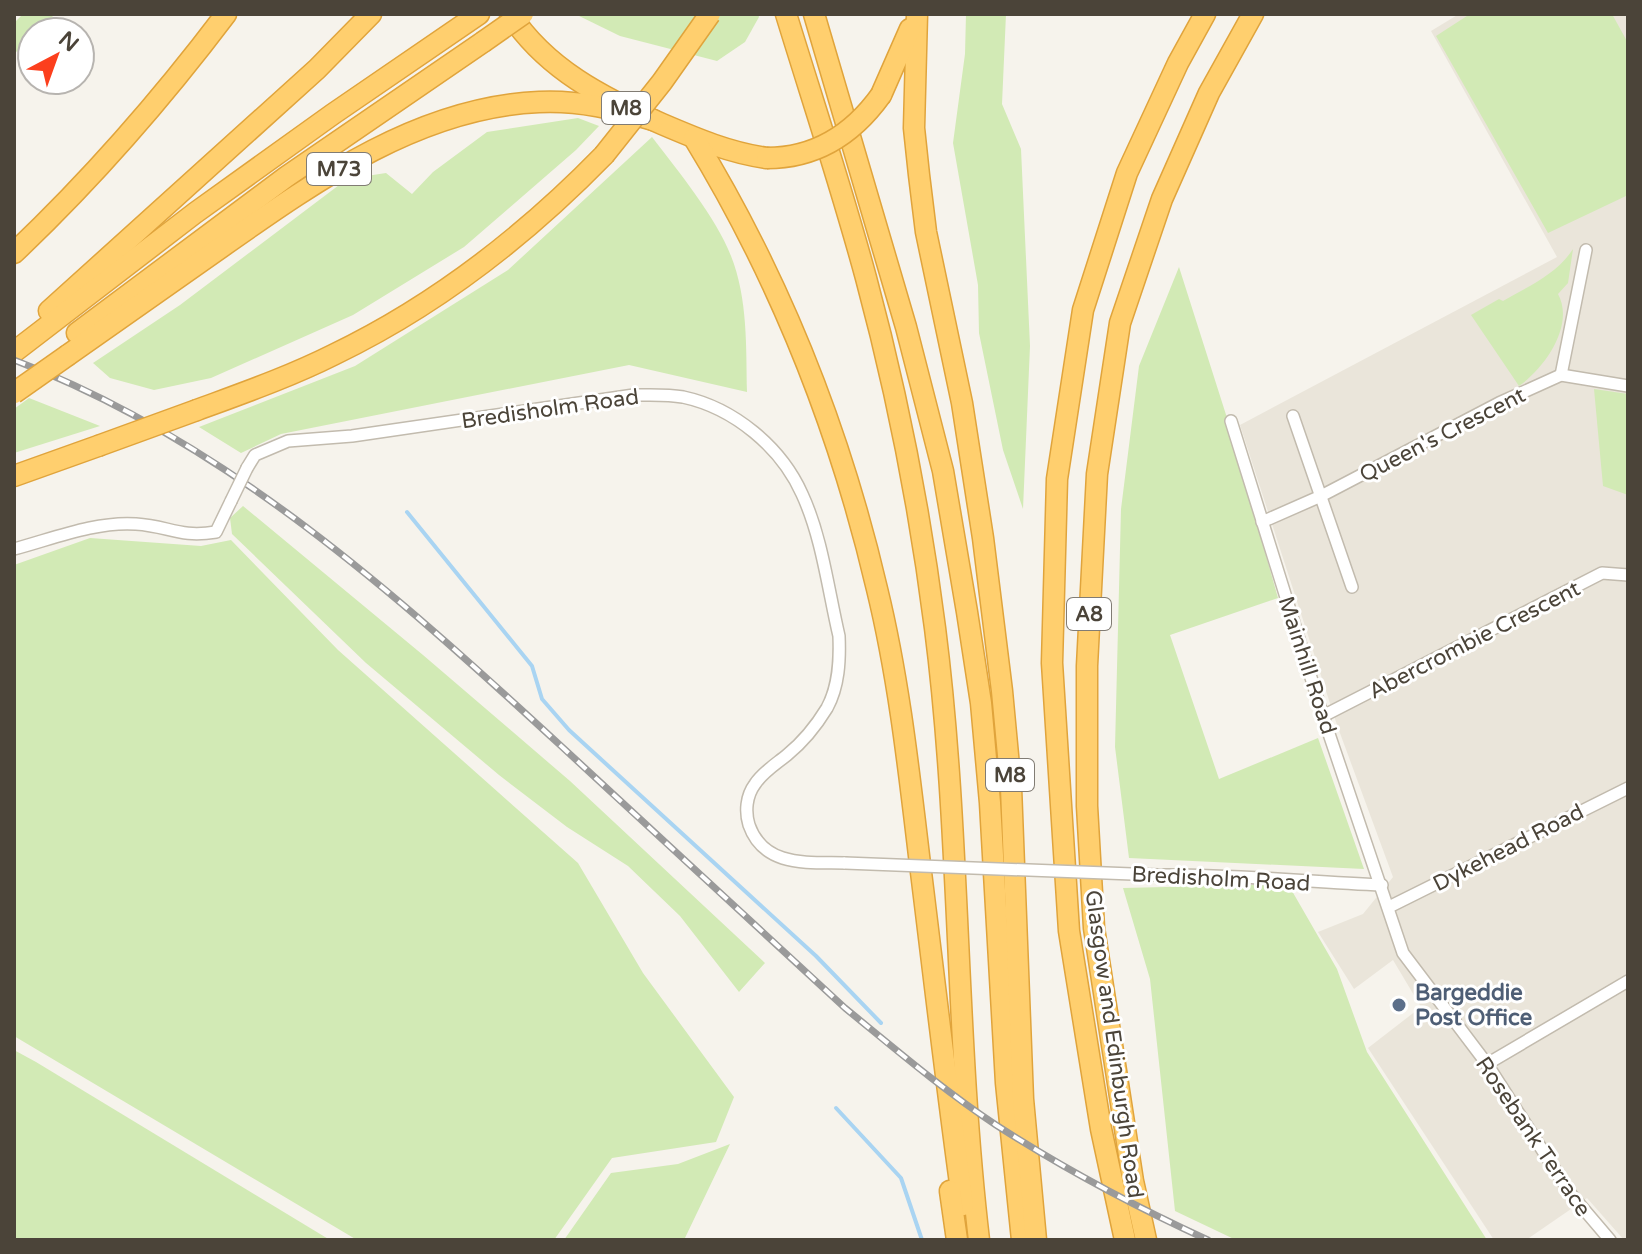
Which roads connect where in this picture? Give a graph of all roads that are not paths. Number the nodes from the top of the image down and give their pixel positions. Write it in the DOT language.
graph roads {
  1 [pos="226,14"];
  2 [pos="371,14"];
  3 [pos="510,14"];
  4 [pos="523,14"];
  5 [pos="710,14"];
  6 [pos="786,14"];
  7 [pos="814,14"];
  8 [pos="917,14"];
  9 [pos="1205,14"];
  10 [pos="1253,14"];
  11 [pos="475,17"];
  12 [pos="653,120"];
  13 [pos="694,138"];
  14 [pos="1586,250"];
  15 [pos="14,253"];
  16 [pos="943,315"];
  17 [pos="46,322"];
  18 [pos="14,344"];
  19 [pos="14,352"];
  20 [pos="62,352"];
  21 [pos="1561,375"];
  22 [pos="14,380"];
  23 [pos="1628,386"];
  24 [pos="14,393"];
  25 [pos="1293,416"];
  26 [pos="1231,421"];
  27 [pos="14,476"];
  28 [pos="1321,496"];
  29 [pos="1262,522"];
  30 [pos="14,549"];
  31 [pos="1628,575"];
  32 [pos="1352,587"];
  33 [pos="1323,716"];
  34 [pos="1628,788"];
  35 [pos="917,837"];
  36 [pos="1382,885"];
  37 [pos="996,902"];
  38 [pos="1389,907"];
  39 [pos="1628,981"];
  40 [pos="1487,1064"];
  41 [pos="957,1240"];
  42 [pos="971,1240"];
  43 [pos="979,1240"];
  44 [pos="1022,1240"];
  45 [pos="1036,1240"];
  46 [pos="1125,1240"];
  47 [pos="1146,1240"];
  48 [pos="1610,1240"];
  1 -- 15 [label="highway"];
  2 -- 17 [label="highway, M73"];
  3 -- 12 [label="highway, M8"];
  4 -- 20 [label="highway, M73, bridge"];
  5 -- 27 [label="highway, bridge"];
  6 -- 43 [label="highway"];
  7 -- 37 [label="highway, M8"];
  8 -- 13 [label="highway, M8, bridge"];
  8 -- 16 [label="highway, M8"];
  9 -- 46 [label="highway, Glasgow and Edinburgh Road / A8"];
  10 -- 47 [label="highway, Glasgow and Edinburgh Road / A8"];
  11 -- 17 [label="highway, M73"];
  12 -- 13 [label="highway, M8"];
  12 -- 20 [label="highway, M73"];
  13 -- 35 [label="highway"];
  14 -- 21 [label="street"];
  16 -- 37 [label="highway, M8"];
  16 -- 45 [label="highway, M8"];
  17 -- 18 [label="highway, M73"];
  17 -- 19 [label="highway, M73"];
  20 -- 22 [label="highway, M73"];
  20 -- 24 [label="highway, M73, bridge"];
  21 -- 23 [label="street"];
  21 -- 28 [label="street, Queen's Crescent"];
  25 -- 28 [label="street"];
  26 -- 29 [label="street, Mainhill Road"];
  28 -- 29 [label="street, Queen's Crescent"];
  28 -- 32 [label="street"];
  29 -- 33 [label="street, Mainhill Road"];
  30 -- 36 [label="street, Bredisholm Road, bridge"];
  31 -- 33 [label="street, Abercrombie Crescent"];
  33 -- 36 [label="street, Mainhill Road"];
  34 -- 38 [label="street, Dykehead Road"];
  35 -- 41 [label="highway"];
  35 -- 42 [label="highway"];
  36 -- 38 [label="street, Mainhill Road"];
  37 -- 44 [label="highway, M8"];
  38 -- 40 [label="street, Rosebank Terrace"];
  39 -- 40 [label="street"];
  40 -- 48 [label="street, Rosebank Terrace"];
}
